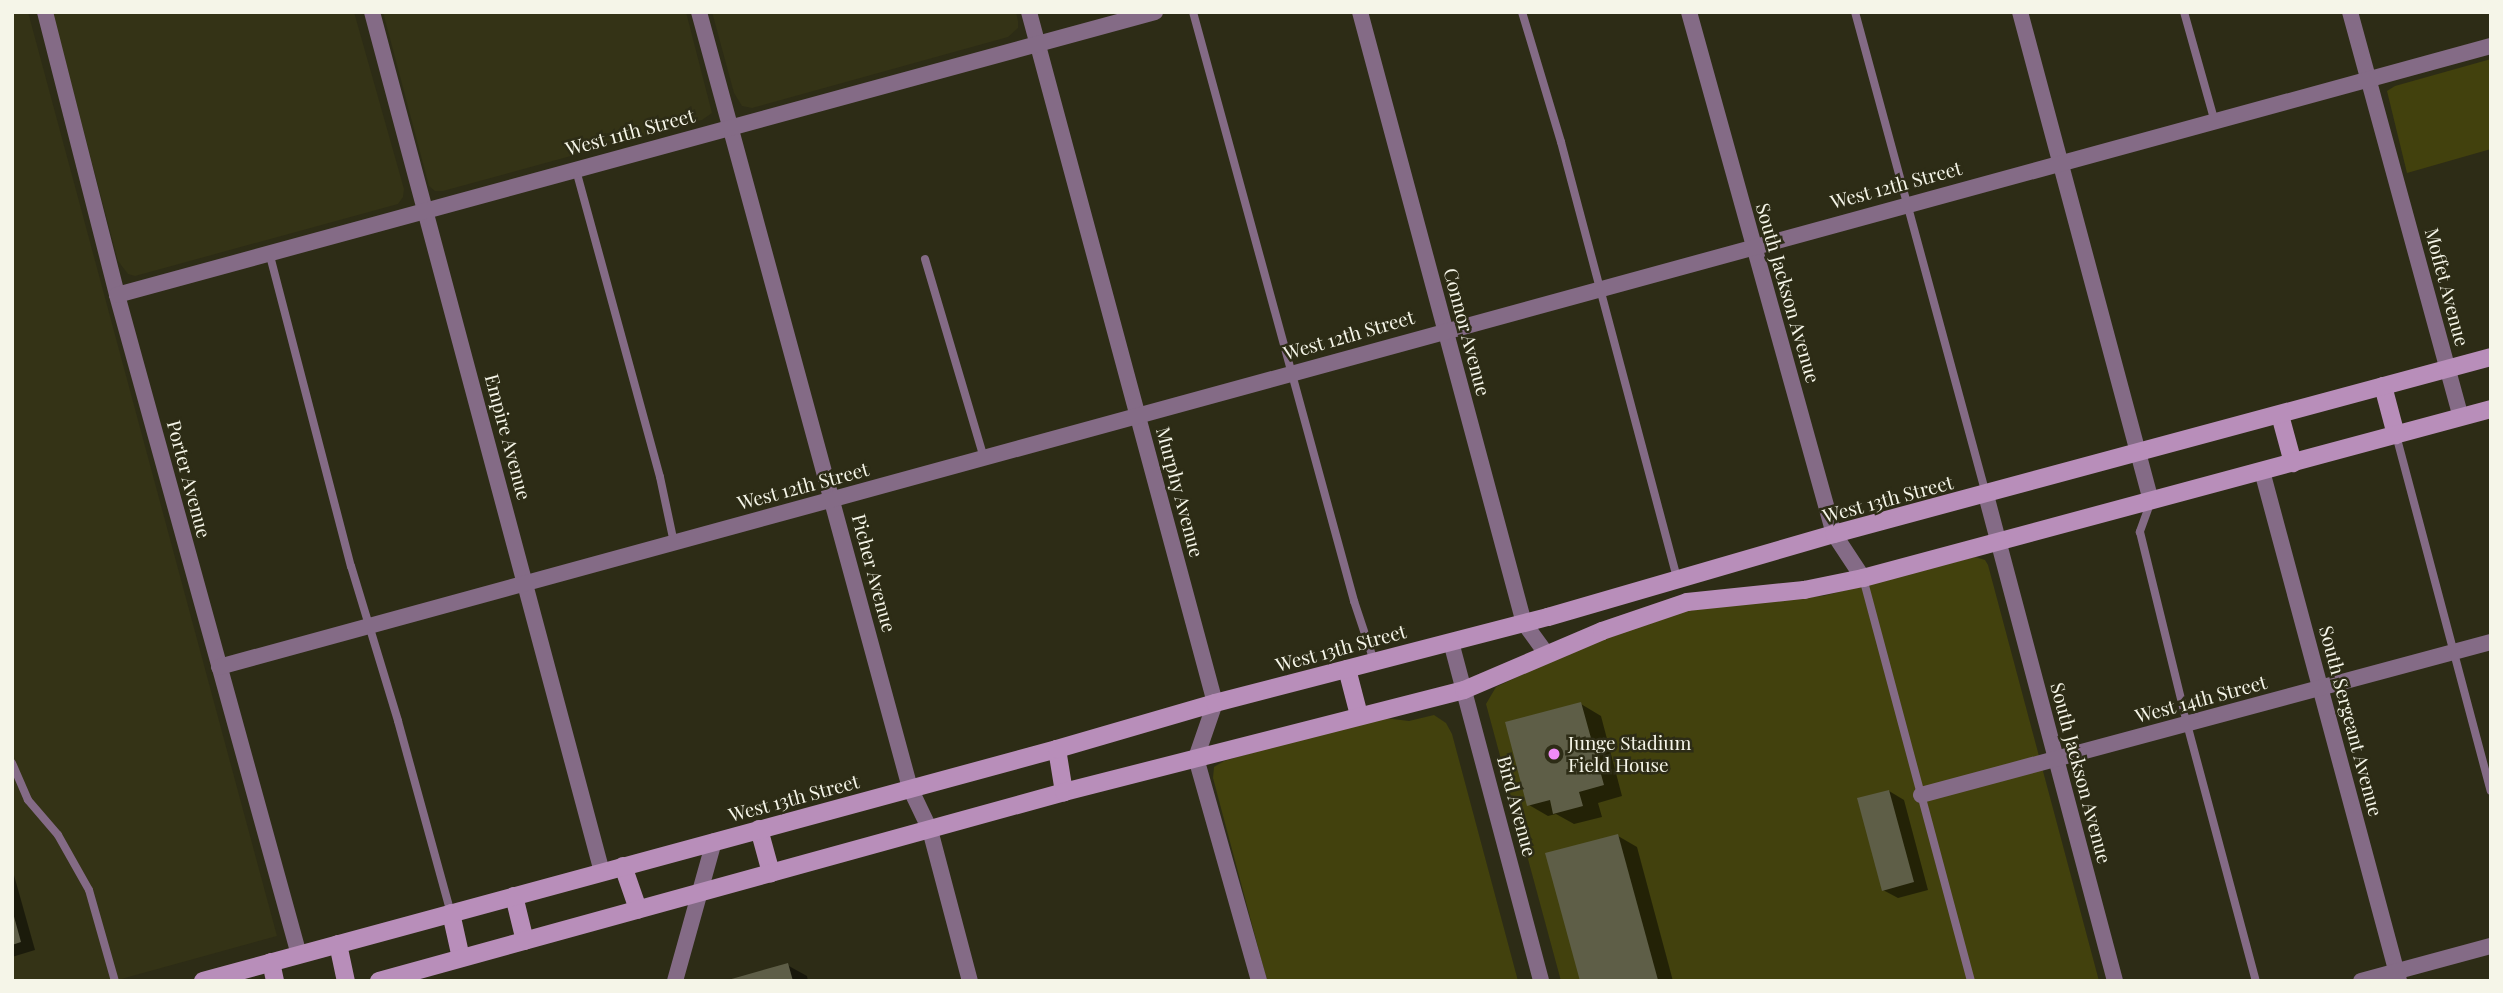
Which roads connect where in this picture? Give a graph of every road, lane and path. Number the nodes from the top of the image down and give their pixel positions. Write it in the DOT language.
graph roads {
  1 [pos="45,12"];
  2 [pos="372,12"];
  3 [pos="699,12"];
  4 [pos="1029,12"];
  5 [pos="1155,12"];
  6 [pos="1193,12"];
  7 [pos="1360,12"];
  8 [pos="1522,12"];
  9 [pos="1689,12"];
  10 [pos="1855,12"];
  11 [pos="2020,12"];
  12 [pos="2184,12"];
  13 [pos="2350,12"];
  14 [pos="1038,44"];
  15 [pos="2491,46"];
  16 [pos="2368,80"];
  17 [pos="2215,122"];
  18 [pos="730,127"];
  19 [pos="2061,162"];
  20 [pos="576,169"];
  21 [pos="1909,204"];
  22 [pos="425,211"];
  23 [pos="1753,247"];
  24 [pos="269,252"];
  25 [pos="925,259"];
  26 [pos="1600,288"];
  27 [pos="117,295"];
  28 [pos="1445,330"];
  29 [pos="2491,357"];
  30 [pos="2447,369"];
  31 [pos="1292,373"];
  32 [pos="2383,386"];
  33 [pos="2491,409"];
  34 [pos="1137,415"];
  35 [pos="2280,415"];
  36 [pos="2461,417"];
  37 [pos="2396,435"];
  38 [pos="2140,454"];
  39 [pos="984,458"];
  40 [pos="2293,463"];
  41 [pos="2262,471"];
  42 [pos="1986,495"];
  43 [pos="832,500"];
  44 [pos="2151,501"];
  45 [pos="1835,534"];
  46 [pos="1998,542"];
  47 [pos="674,543"];
  48 [pos="1863,578"];
  49 [pos="1678,581"];
  50 [pos="526,583"];
  51 [pos="1524,623"];
  52 [pos="370,626"];
  53 [pos="1451,642"];
  54 [pos="2491,642"];
  55 [pos="2455,652"];
  56 [pos="1547,655"];
  57 [pos="1374,662"];
  58 [pos="219,667"];
  59 [pos="1347,669"];
  60 [pos="2320,688"];
  61 [pos="1464,690"];
  62 [pos="1215,703"];
  63 [pos="1359,715"];
  64 [pos="2187,724"];
  65 [pos="1057,749"];
  66 [pos="1196,758"];
  67 [pos="2056,760"];
  68 [pos="12,763"];
  69 [pos="910,788"];
  70 [pos="2491,791"];
  71 [pos="1064,792"];
  72 [pos="1921,795"];
  73 [pos="759,829"];
  74 [pos="930,830"];
  75 [pos="714,841"];
  76 [pos="623,866"];
  77 [pos="603,872"];
  78 [pos="771,873"];
  79 [pos="701,892"];
  80 [pos="514,896"];
  81 [pos="638,909"];
  82 [pos="451,913"];
  83 [pos="525,941"];
  84 [pos="338,944"];
  85 [pos="2491,946"];
  86 [pos="299,955"];
  87 [pos="461,958"];
  88 [pos="271,962"];
  89 [pos="2397,976"];
  90 [pos="115,981"];
  91 [pos="203,981"];
  92 [pos="275,981"];
  93 [pos="346,981"];
  94 [pos="379,981"];
  95 [pos="675,981"];
  96 [pos="970,981"];
  97 [pos="1259,981"];
  98 [pos="1542,981"];
  99 [pos="1971,981"];
  100 [pos="2115,981"];
  101 [pos="2256,981"];
  102 [pos="2361,981"];
  1 -- 27 [label="street, Porter Avenue"];
  2 -- 22 [label="street, Empire Avenue"];
  3 -- 18 [label="street, Picher Avenue"];
  4 -- 14 [label="street, Murphy Avenue"];
  5 -- 14 [label="street, West 11th Street"];
  6 -- 31 [label="lane"];
  7 -- 28 [label="street, Connor Avenue"];
  8 -- 26 [label="lane"];
  9 -- 23 [label="street, South Jackson Avenue"];
  10 -- 21 [label="lane"];
  11 -- 19 [label="street"];
  12 -- 17 [label="lane"];
  13 -- 16 [label="street, Moffet Avenue"];
  14 -- 18 [label="street, West 11th Street"];
  14 -- 34 [label="street, Murphy Avenue"];
  15 -- 16 [label="street, West 12th Street"];
  16 -- 17 [label="street, West 12th Street"];
  16 -- 30 [label="street, Moffet Avenue"];
  17 -- 19 [label="street, West 12th Street"];
  18 -- 20 [label="street, West 11th Street"];
  18 -- 43 [label="street, Picher Avenue"];
  19 -- 21 [label="street, West 12th Street"];
  19 -- 38 [label="street"];
  20 -- 22 [label="street, West 11th Street"];
  20 -- 47 [label="lane"];
  21 -- 23 [label="street, West 12th Street"];
  21 -- 42 [label="lane"];
  22 -- 24 [label="street, West 11th Street"];
  22 -- 50 [label="street, Empire Avenue"];
  23 -- 26 [label="street, West 12th Street"];
  23 -- 45 [label="street, South Jackson Avenue"];
  24 -- 27 [label="street, West 11th Street"];
  24 -- 52 [label="lane"];
  25 -- 39 [label="lane"];
  26 -- 28 [label="street, West 12th Street"];
  26 -- 49 [label="lane"];
  27 -- 58 [label="street, Porter Avenue"];
  28 -- 31 [label="street, West 12th Street"];
  28 -- 51 [label="street, Connor Avenue"];
  29 -- 30 [label="street, West 13th Street"];
  30 -- 32 [label="street, West 13th Street"];
  30 -- 36 [label="street, Moffet Avenue"];
  31 -- 34 [label="street, West 12th Street"];
  31 -- 57 [label="lane"];
  32 -- 35 [label="street, West 13th Street"];
  32 -- 37 [label="street"];
  33 -- 36 [label="street"];
  34 -- 39 [label="street, West 12th Street"];
  34 -- 62 [label="street, Murphy Avenue"];
  35 -- 38 [label="street, West 13th Street"];
  35 -- 40 [label="street"];
  36 -- 37 [label="street"];
  37 -- 40 [label="street"];
  37 -- 55 [label="lane"];
  38 -- 42 [label="street, West 13th Street"];
  38 -- 44 [label="street"];
  39 -- 43 [label="street, West 12th Street"];
  40 -- 41 [label="street"];
  41 -- 44 [label="street"];
  41 -- 60 [label="street, South Sergeant Avenue"];
  42 -- 45 [label="street, West 13th Street"];
  42 -- 46 [label="street, South Jackson Avenue"];
  43 -- 47 [label="street, West 12th Street"];
  43 -- 69 [label="street, Picher Avenue"];
  44 -- 46 [label="street"];
  44 -- 64 [label="lane"];
  45 -- 48 [label="street, South Jackson Avenue"];
  45 -- 49 [label="street, West 13th Street"];
  46 -- 48 [label="street"];
  46 -- 67 [label="street, South Jackson Avenue"];
  47 -- 50 [label="street, West 12th Street"];
  48 -- 56 [label="street"];
  48 -- 72 [label="lane"];
  49 -- 51 [label="street, West 13th Street"];
  50 -- 52 [label="street, West 12th Street"];
  50 -- 77 [label="street, Empire Avenue"];
  51 -- 53 [label="street, West 13th Street"];
  51 -- 56 [label="street, Connor Avenue"];
  52 -- 58 [label="street, West 12th Street"];
  52 -- 82 [label="lane"];
  53 -- 57 [label="street, West 13th Street"];
  53 -- 61 [label="street, Bird Avenue"];
  54 -- 55 [label="street, West 14th Street"];
  55 -- 60 [label="street, West 14th Street"];
  55 -- 70 [label="lane"];
  56 -- 61 [label="street"];
  57 -- 59 [label="street, West 13th Street"];
  58 -- 86 [label="street, Porter Avenue"];
  59 -- 62 [label="street, West 13th Street"];
  59 -- 63 [label="street"];
  60 -- 64 [label="street, West 14th Street"];
  60 -- 89 [label="street, South Sergeant Avenue"];
  61 -- 63 [label="street"];
  61 -- 98 [label="street, Bird Avenue"];
  62 -- 65 [label="street, West 13th Street"];
  62 -- 66 [label="street"];
  63 -- 66 [label="street"];
  64 -- 67 [label="street, West 14th Street"];
  64 -- 101 [label="lane"];
  65 -- 69 [label="street, West 13th Street"];
  65 -- 71 [label="street"];
  66 -- 71 [label="street"];
  66 -- 97 [label="street"];
  67 -- 72 [label="street, West 14th Street"];
  67 -- 100 [label="street, South Jackson Avenue"];
  68 -- 90 [label="lane"];
  69 -- 73 [label="street, West 13th Street"];
  69 -- 74 [label="street, Picher Avenue"];
  71 -- 74 [label="street"];
  72 -- 99 [label="lane"];
  73 -- 75 [label="street, West 13th Street"];
  73 -- 78 [label="street"];
  74 -- 78 [label="street"];
  74 -- 96 [label="street, Picher Avenue"];
  75 -- 76 [label="street, West 13th Street"];
  75 -- 79 [label="street"];
  76 -- 77 [label="street, West 13th Street"];
  76 -- 81 [label="street"];
  77 -- 80 [label="street, West 13th Street"];
  78 -- 79 [label="street"];
  79 -- 81 [label="street"];
  79 -- 95 [label="street"];
  80 -- 82 [label="street, West 13th Street"];
  80 -- 83 [label="street"];
  81 -- 83 [label="street"];
  82 -- 84 [label="street, West 13th Street"];
  82 -- 87 [label="street"];
  83 -- 87 [label="street"];
  84 -- 86 [label="street, West 13th Street"];
  84 -- 93 [label="street"];
  85 -- 89 [label="street"];
  86 -- 88 [label="street, West 13th Street"];
  87 -- 94 [label="street"];
  88 -- 91 [label="street, West 13th Street"];
  88 -- 92 [label="street"];
  89 -- 102 [label="street"];
}
